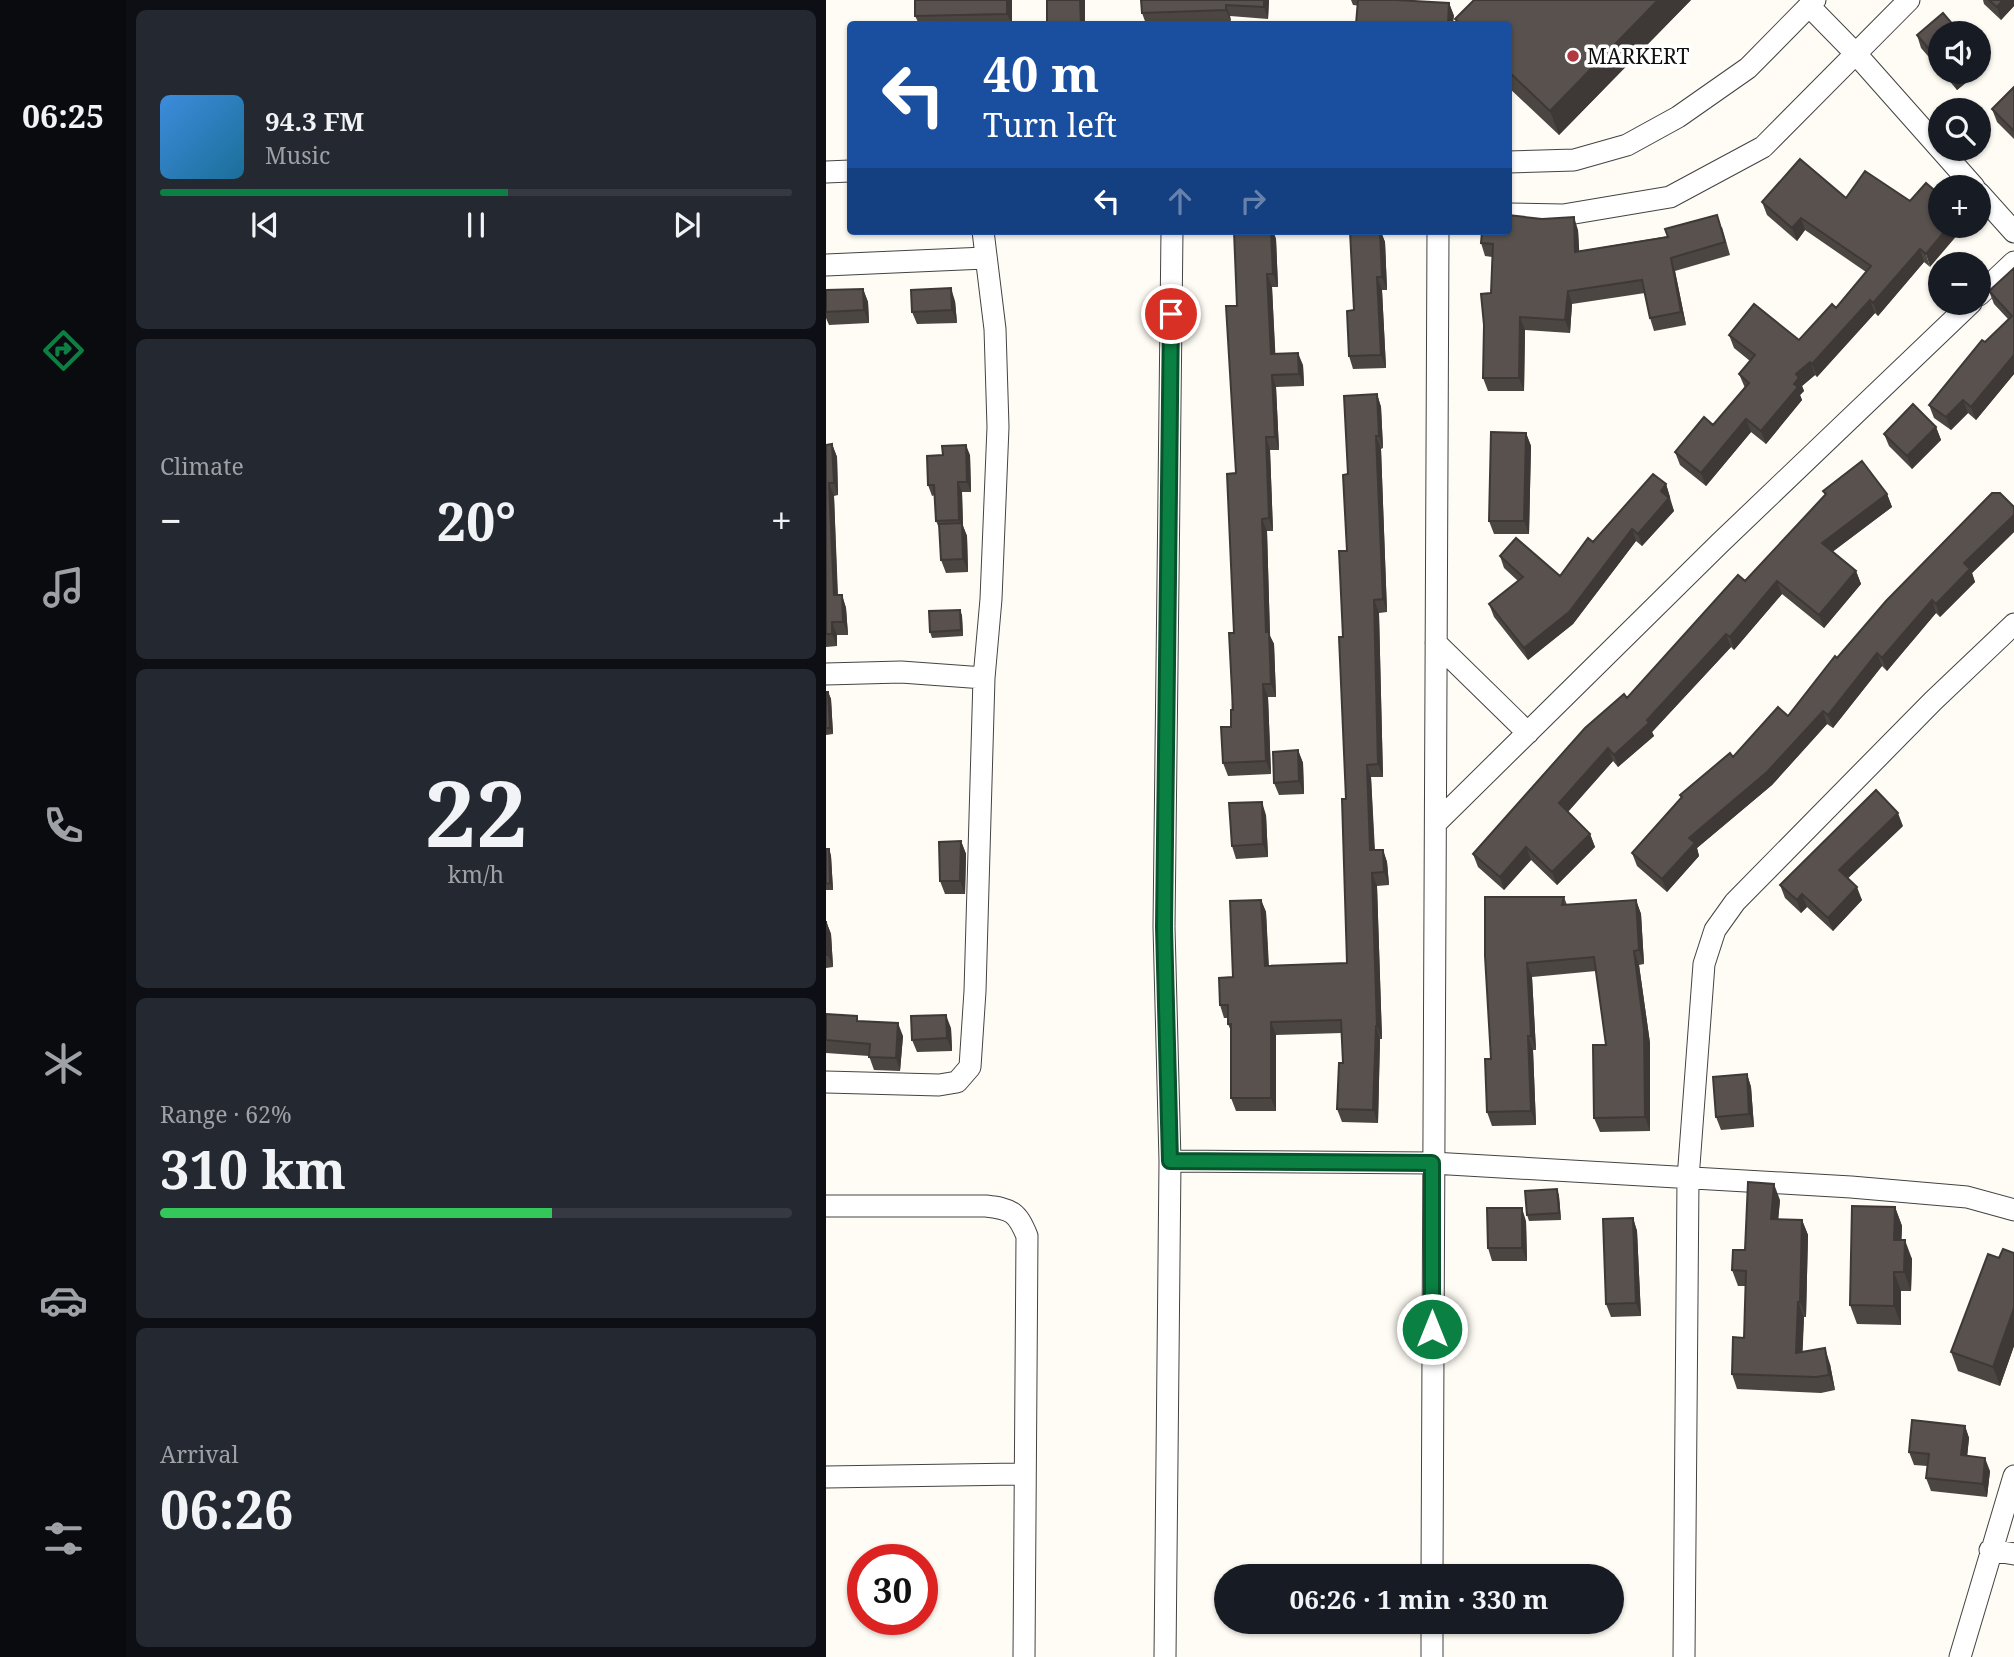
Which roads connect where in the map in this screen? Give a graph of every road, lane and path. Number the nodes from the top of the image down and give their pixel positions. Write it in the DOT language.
graph roads {
  1 [pos="1909,0"];
  2 [pos="1812,3"];
  3 [pos="1856,54"];
  4 [pos="1512,162"];
  5 [pos="847,171"];
  6 [pos="826,172"];
  7 [pos="1963,175"];
  8 [pos="1991,206"];
  9 [pos="1512,214"];
  10 [pos="2014,232"];
  11 [pos="983,235"];
  12 [pos="1172,235"];
  13 [pos="1438,235"];
  14 [pos="985,258"];
  15 [pos="2014,262"];
  16 [pos="826,265"];
  17 [pos="1991,284"];
  18 [pos="1958,315"];
  19 [pos="2014,624"];
  20 [pos="1436,643"];
  21 [pos="826,674"];
  22 [pos="984,678"];
  23 [pos="1528,733"];
  24 [pos="1437,822"];
  25 [pos="826,1082"];
  26 [pos="1170,1161"];
  27 [pos="1432,1163"];
  28 [pos="1688,1179"];
  29 [pos="826,1206"];
  30 [pos="2014,1210"];
  31 [pos="1025,1474"];
  32 [pos="2014,1476"];
  33 [pos="826,1477"];
  34 [pos="1990,1550"];
  35 [pos="2014,1554"];
  36 [pos="1432,1564"];
  37 [pos="1432,1634"];
  38 [pos="1024,1657"];
  39 [pos="1166,1657"];
  40 [pos="1432,1657"];
  41 [pos="1684,1657"];
  42 [pos="1960,1657"];
  1 -- 3 [label="street"];
  2 -- 3 [label="street"];
  2 -- 4 [label="street"];
  3 -- 7 [label="street"];
  3 -- 9 [label="street"];
  5 -- 6 [label="street"];
  8 -- 10 [label="street"];
  11 -- 14 [label="street"];
  12 -- 26 [label="street"];
  13 -- 20 [label="street"];
  14 -- 16 [label="street"];
  14 -- 22 [label="street"];
  15 -- 17 [label="street"];
  18 -- 23 [label="street"];
  19 -- 28 [label="street"];
  20 -- 23 [label="street"];
  20 -- 24 [label="street"];
  21 -- 22 [label="street"];
  22 -- 25 [label="street"];
  23 -- 24 [label="street"];
  24 -- 27 [label="street"];
  26 -- 27 [label="street"];
  26 -- 39 [label="street"];
  27 -- 28 [label="street"];
  27 -- 36 [label="street"];
  28 -- 30 [label="street"];
  28 -- 41 [label="street"];
  29 -- 31 [label="street"];
  31 -- 33 [label="street"];
  31 -- 38 [label="street"];
  32 -- 34 [label="street"];
  34 -- 35 [label="street"];
  34 -- 42 [label="street"];
  37 -- 40 [label="street"];
}
